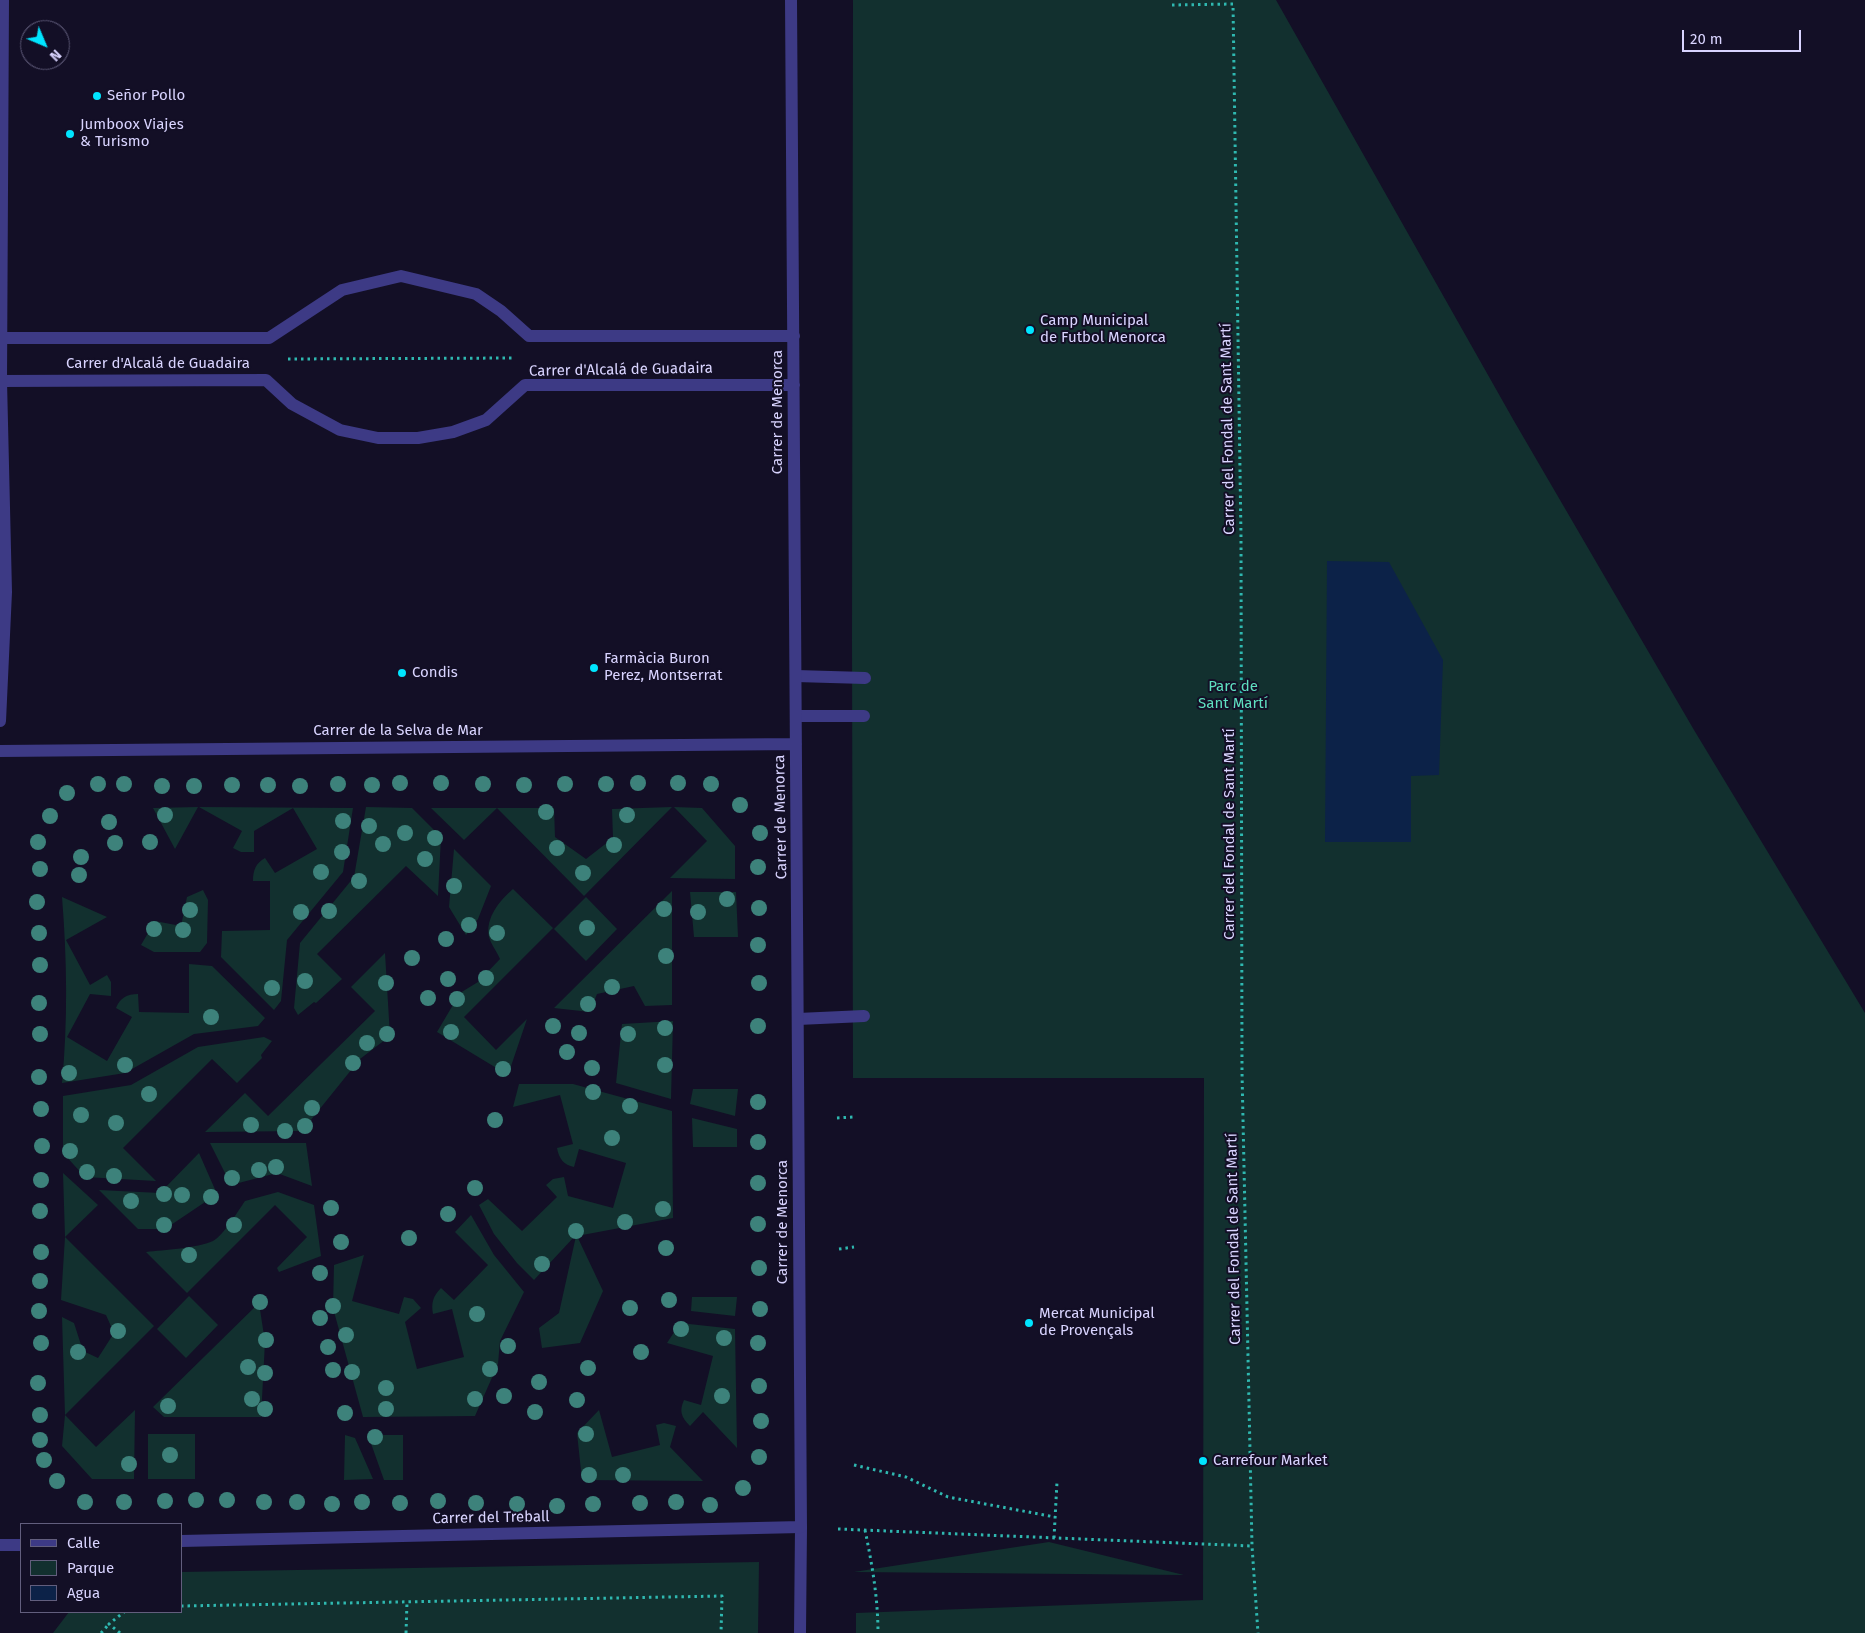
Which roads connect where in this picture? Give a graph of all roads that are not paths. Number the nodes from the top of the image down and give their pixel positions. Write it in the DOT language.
graph roads {
  1 [pos="3,0"];
  2 [pos="792,0"];
  3 [pos="794,336"];
  4 [pos="0,338"];
  5 [pos="0,381"];
  6 [pos="794,385"];
  7 [pos="796,676"];
  8 [pos="865,678"];
  9 [pos="796,716"];
  10 [pos="864,716"];
  11 [pos="0,721"];
  12 [pos="796,744"];
  13 [pos="0,751"];
  14 [pos="864,1016"];
  15 [pos="798,1019"];
  16 [pos="802,1527"];
  17 [pos="182,1542"];
  18 [pos="0,1545"];
  19 [pos="20,1545"];
  20 [pos="800,1633"];
  1 -- 4 [label="street"];
  2 -- 3 [label="street, Carrer de Menorca"];
  3 -- 4 [label="street, Carrer d'Alcalá de Guadaira"];
  3 -- 6 [label="street, Carrer de Menorca"];
  4 -- 5 [label="street"];
  5 -- 6 [label="street, Carrer d'Alcalá de Guadaira"];
  5 -- 11 [label="street"];
  6 -- 7 [label="street, Carrer de Menorca"];
  7 -- 8 [label="street"];
  7 -- 9 [label="street, Carrer de Menorca"];
  9 -- 10 [label="street"];
  9 -- 12 [label="street, Carrer de Menorca"];
  12 -- 13 [label="street, Carrer de la Selva de Mar"];
  12 -- 15 [label="street, Carrer de Menorca"];
  14 -- 15 [label="street"];
  15 -- 16 [label="street, Carrer de Menorca"];
  16 -- 17 [label="street, Carrer del Treball"];
  16 -- 20 [label="street, Carrer de Menorca"];
  18 -- 19 [label="street"];
}
